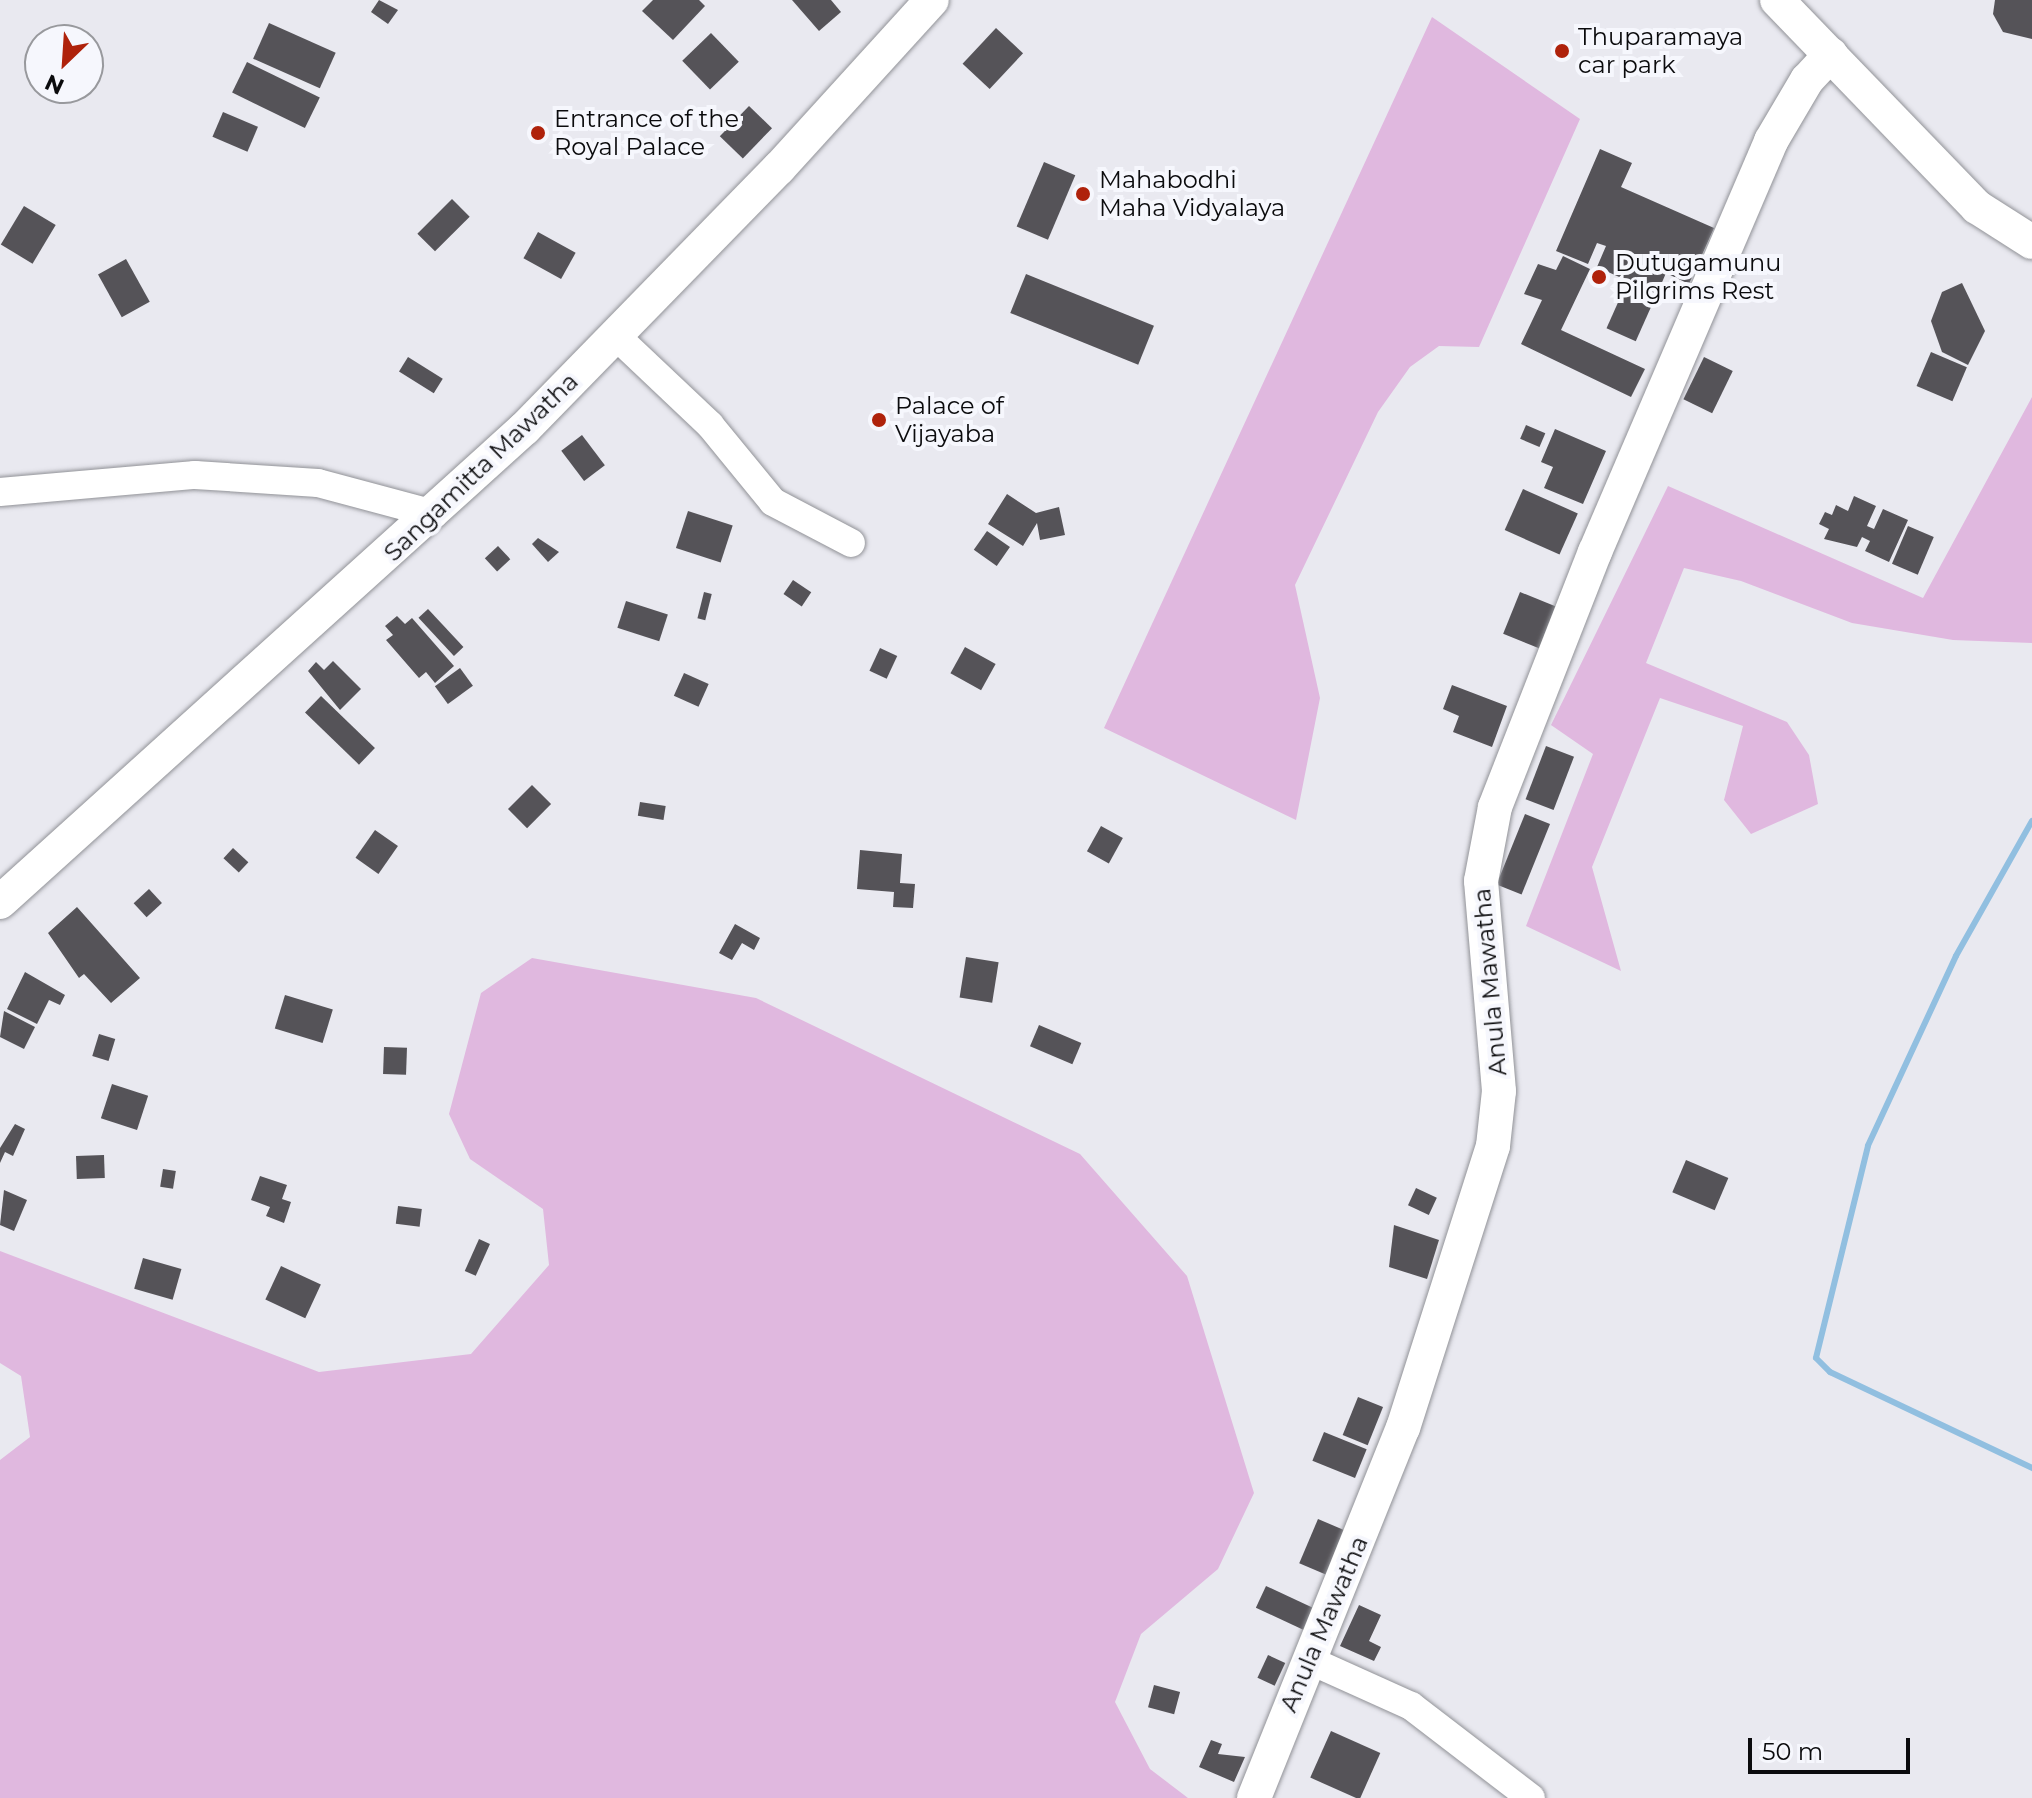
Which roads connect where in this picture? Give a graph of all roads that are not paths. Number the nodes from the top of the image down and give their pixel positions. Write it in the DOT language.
graph roads {
  1 [pos="932,0"];
  2 [pos="1777,0"];
  3 [pos="1831,54"];
  4 [pos="2032,242"];
  5 [pos="616,336"];
  6 [pos="0,492"];
  7 [pos="434,514"];
  8 [pos="851,543"];
  9 [pos="0,902"];
  10 [pos="1309,1660"];
  11 [pos="1254,1798"];
  12 [pos="1531,1798"];
  1 -- 5 [label="main road, Sangamitta Mawatha"];
  2 -- 3 [label="main road"];
  3 -- 4 [label="main road"];
  3 -- 10 [label="main road, Anula Mawatha"];
  5 -- 7 [label="main road, Sangamitta Mawatha"];
  5 -- 8 [label="street"];
  6 -- 7 [label="street"];
  7 -- 9 [label="main road, Sangamitta Mawatha"];
  10 -- 11 [label="main road, Anula Mawatha"];
  10 -- 12 [label="street"];
}
